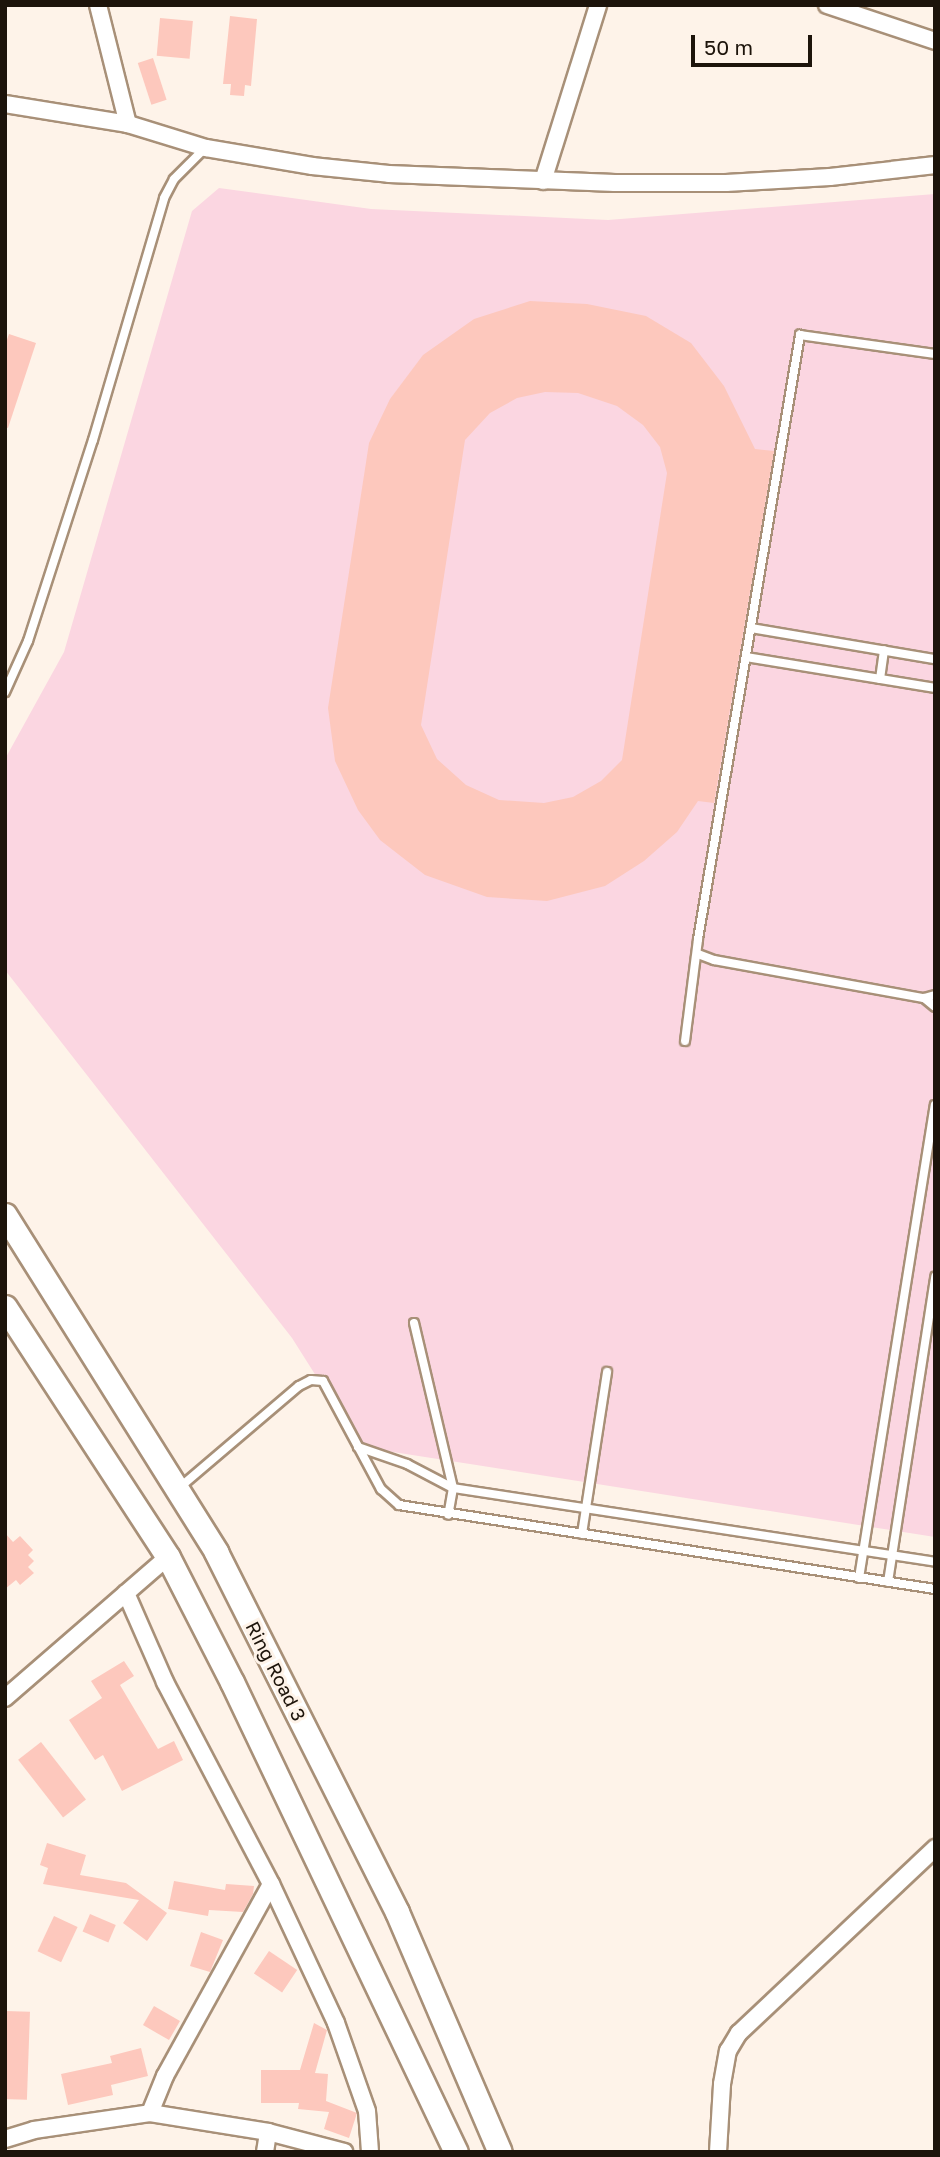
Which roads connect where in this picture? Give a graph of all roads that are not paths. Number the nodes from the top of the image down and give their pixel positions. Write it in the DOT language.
graph roads {
  1 [pos="99,5"];
  2 [pos="598,5"];
  3 [pos="827,5"];
  4 [pos="935,41"];
  5 [pos="5,104"];
  6 [pos="128,124"];
  7 [pos="205,148"];
  8 [pos="935,164"];
  9 [pos="543,181"];
  10 [pos="935,354"];
  11 [pos="751,628"];
  12 [pos="884,650"];
  13 [pos="746,657"];
  14 [pos="935,659"];
  15 [pos="880,679"];
  16 [pos="935,688"];
  17 [pos="5,692"];
  18 [pos="698,954"];
  19 [pos="935,995"];
  20 [pos="924,998"];
  21 [pos="935,1007"];
  22 [pos="685,1041"];
  23 [pos="935,1105"];
  24 [pos="5,1215"];
  25 [pos="935,1277"];
  26 [pos="5,1307"];
  27 [pos="414,1323"];
  28 [pos="607,1372"];
  29 [pos="358,1447"];
  30 [pos="453,1488"];
  31 [pos="177,1490"];
  32 [pos="586,1508"];
  33 [pos="448,1515"];
  34 [pos="582,1534"];
  35 [pos="863,1550"];
  36 [pos="892,1555"];
  37 [pos="168,1557"];
  38 [pos="935,1562"];
  39 [pos="859,1578"];
  40 [pos="888,1582"];
  41 [pos="935,1589"];
  42 [pos="126,1593"];
  43 [pos="5,1698"];
  44 [pos="935,1847"];
  45 [pos="271,1884"];
  46 [pos="150,2113"];
  47 [pos="268,2132"];
  48 [pos="5,2139"];
  49 [pos="265,2152"];
  50 [pos="344,2152"];
  51 [pos="370,2152"];
  52 [pos="456,2152"];
  53 [pos="500,2152"];
  54 [pos="718,2152"];
  1 -- 6 [label="street"];
  2 -- 9 [label="street"];
  3 -- 4 [label="street"];
  5 -- 6 [label="street"];
  6 -- 7 [label="street"];
  7 -- 9 [label="street"];
  7 -- 17 [label="lane"];
  8 -- 9 [label="street"];
  10 -- 11 [label="lane"];
  11 -- 12 [label="lane"];
  11 -- 13 [label="lane"];
  12 -- 14 [label="lane"];
  12 -- 15 [label="lane"];
  13 -- 15 [label="lane"];
  13 -- 18 [label="lane"];
  15 -- 16 [label="lane"];
  18 -- 20 [label="lane"];
  18 -- 22 [label="lane"];
  19 -- 20 [label="lane"];
  20 -- 21 [label="lane"];
  23 -- 35 [label="lane"];
  24 -- 31 [label="main road, Ring Road 3"];
  25 -- 36 [label="lane"];
  26 -- 37 [label="main road"];
  27 -- 30 [label="lane"];
  28 -- 32 [label="lane"];
  29 -- 30 [label="lane"];
  29 -- 31 [label="lane"];
  29 -- 33 [label="lane"];
  30 -- 32 [label="lane"];
  30 -- 33 [label="lane"];
  31 -- 53 [label="main road, Ring Road 3"];
  32 -- 34 [label="lane"];
  32 -- 35 [label="lane"];
  33 -- 34 [label="lane"];
  34 -- 39 [label="lane"];
  35 -- 36 [label="lane"];
  35 -- 39 [label="lane"];
  36 -- 38 [label="lane"];
  36 -- 40 [label="lane"];
  37 -- 42 [label="street"];
  37 -- 52 [label="main road"];
  39 -- 40 [label="lane"];
  40 -- 41 [label="lane"];
  42 -- 43 [label="street"];
  42 -- 45 [label="street"];
  44 -- 54 [label="street"];
  45 -- 46 [label="street"];
  45 -- 51 [label="street"];
  46 -- 47 [label="street"];
  46 -- 48 [label="street"];
  47 -- 49 [label="street"];
  47 -- 50 [label="street"];
}
